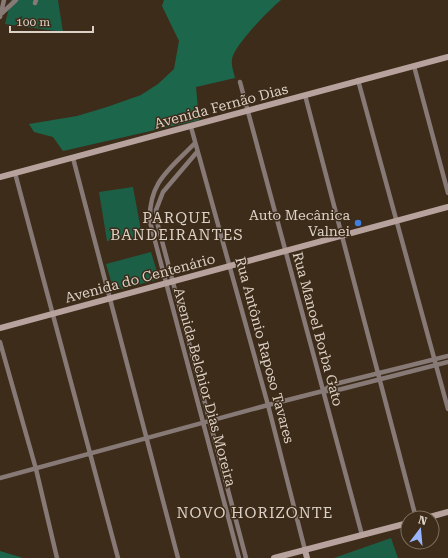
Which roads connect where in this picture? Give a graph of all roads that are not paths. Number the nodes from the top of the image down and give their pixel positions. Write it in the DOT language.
graph roads {
  1 [pos="4,0"];
  2 [pos="16,0"];
  3 [pos="1,15"];
  4 [pos="448,57"];
  5 [pos="414,66"];
  6 [pos="358,80"];
  7 [pos="240,82"];
  8 [pos="305,95"];
  9 [pos="248,112"];
  10 [pos="191,127"];
  11 [pos="195,143"];
  12 [pos="197,152"];
  13 [pos="73,158"];
  14 [pos="16,173"];
  15 [pos="0,177"];
  16 [pos="448,193"];
  17 [pos="448,207"];
  18 [pos="397,220"];
  19 [pos="342,235"];
  20 [pos="286,251"];
  21 [pos="230,266"];
  22 [pos="173,281"];
  23 [pos="166,283"];
  24 [pos="110,298"];
  25 [pos="53,314"];
  26 [pos="0,328"];
  27 [pos="0,342"];
  28 [pos="448,356"];
  29 [pos="436,362"];
  30 [pos="448,362"];
  31 [pos="378,373"];
  32 [pos="380,380"];
  33 [pos="323,391"];
  34 [pos="268,405"];
  35 [pos="448,408"];
  36 [pos="211,420"];
  37 [pos="203,422"];
  38 [pos="146,439"];
  39 [pos="91,455"];
  40 [pos="36,469"];
  41 [pos="0,478"];
  42 [pos="414,510"];
  43 [pos="400,525"];
  44 [pos="362,535"];
  45 [pos="304,550"];
  46 [pos="57,558"];
  47 [pos="118,558"];
  48 [pos="178,558"];
  49 [pos="238,558"];
  50 [pos="246,558"];
  51 [pos="274,558"];
  52 [pos="307,558"];
  1 -- 3 [label="street"];
  2 -- 3 [label="street"];
  4 -- 5 [label="street, Avenida Fernão Dias"];
  5 -- 6 [label="street, Avenida Fernão Dias"];
  5 -- 16 [label="street"];
  6 -- 8 [label="street, Avenida Fernão Dias"];
  6 -- 18 [label="street"];
  7 -- 9 [label="street, Rua Manoel Borba Gato"];
  8 -- 9 [label="street, Avenida Fernão Dias"];
  8 -- 19 [label="street"];
  9 -- 10 [label="street, Avenida Fernão Dias"];
  9 -- 20 [label="street, Rua Manoel Borba Gato"];
  10 -- 11 [label="street, Rua Antônio Raposo Tavares"];
  10 -- 13 [label="street, Avenida Fernão Dias"];
  11 -- 12 [label="street, Rua Antônio Raposo Tavares"];
  11 -- 23 [label="street, Avenida Belchior Dias Moreira"];
  12 -- 21 [label="street, Rua Antônio Raposo Tavares"];
  12 -- 22 [label="street, Avenida Belchior Dias Moreira"];
  13 -- 14 [label="street, Avenida Fernão Dias"];
  13 -- 24 [label="street"];
  14 -- 15 [label="street, Avenida Fernão Dias"];
  14 -- 25 [label="street"];
  17 -- 18 [label="street, Avenida do Centenário"];
  18 -- 19 [label="street, Avenida do Centenário"];
  18 -- 29 [label="street"];
  19 -- 20 [label="street, Avenida do Centenário"];
  19 -- 31 [label="street"];
  20 -- 21 [label="street, Avenida do Centenário"];
  20 -- 33 [label="street, Rua Manoel Borba Gato"];
  21 -- 22 [label="street, Avenida do Centenário"];
  21 -- 34 [label="street, Rua Antônio Raposo Tavares"];
  22 -- 23 [label="street, Avenida do Centenário"];
  22 -- 36 [label="street, Avenida Belchior Dias Moreira"];
  23 -- 24 [label="street, Avenida do Centenário"];
  23 -- 37 [label="street, Avenida Belchior Dias Moreira"];
  24 -- 25 [label="street, Avenida do Centenário"];
  24 -- 38 [label="street"];
  25 -- 26 [label="street, Avenida do Centenário"];
  25 -- 39 [label="street"];
  27 -- 40 [label="street"];
  28 -- 29 [label="street"];
  29 -- 30 [label="street"];
  29 -- 31 [label="street"];
  29 -- 32 [label="street"];
  29 -- 35 [label="street"];
  31 -- 32 [label="street"];
  31 -- 33 [label="street"];
  32 -- 33 [label="street"];
  32 -- 42 [label="street"];
  33 -- 34 [label="street"];
  33 -- 44 [label="street, Rua Manoel Borba Gato"];
  34 -- 36 [label="street"];
  34 -- 45 [label="street, Rua Antônio Raposo Tavares"];
  36 -- 37 [label="street"];
  36 -- 50 [label="street, Avenida Belchior Dias Moreira"];
  37 -- 38 [label="street"];
  37 -- 49 [label="street, Avenida Belchior Dias Moreira"];
  38 -- 39 [label="street"];
  38 -- 48 [label="street"];
  39 -- 40 [label="street"];
  39 -- 47 [label="street"];
  40 -- 41 [label="street"];
  40 -- 46 [label="street"];
  43 -- 44 [label="street"];
  44 -- 45 [label="street"];
  45 -- 51 [label="street"];
  45 -- 52 [label="street, Rua Antônio Raposo Tavares"];
}
